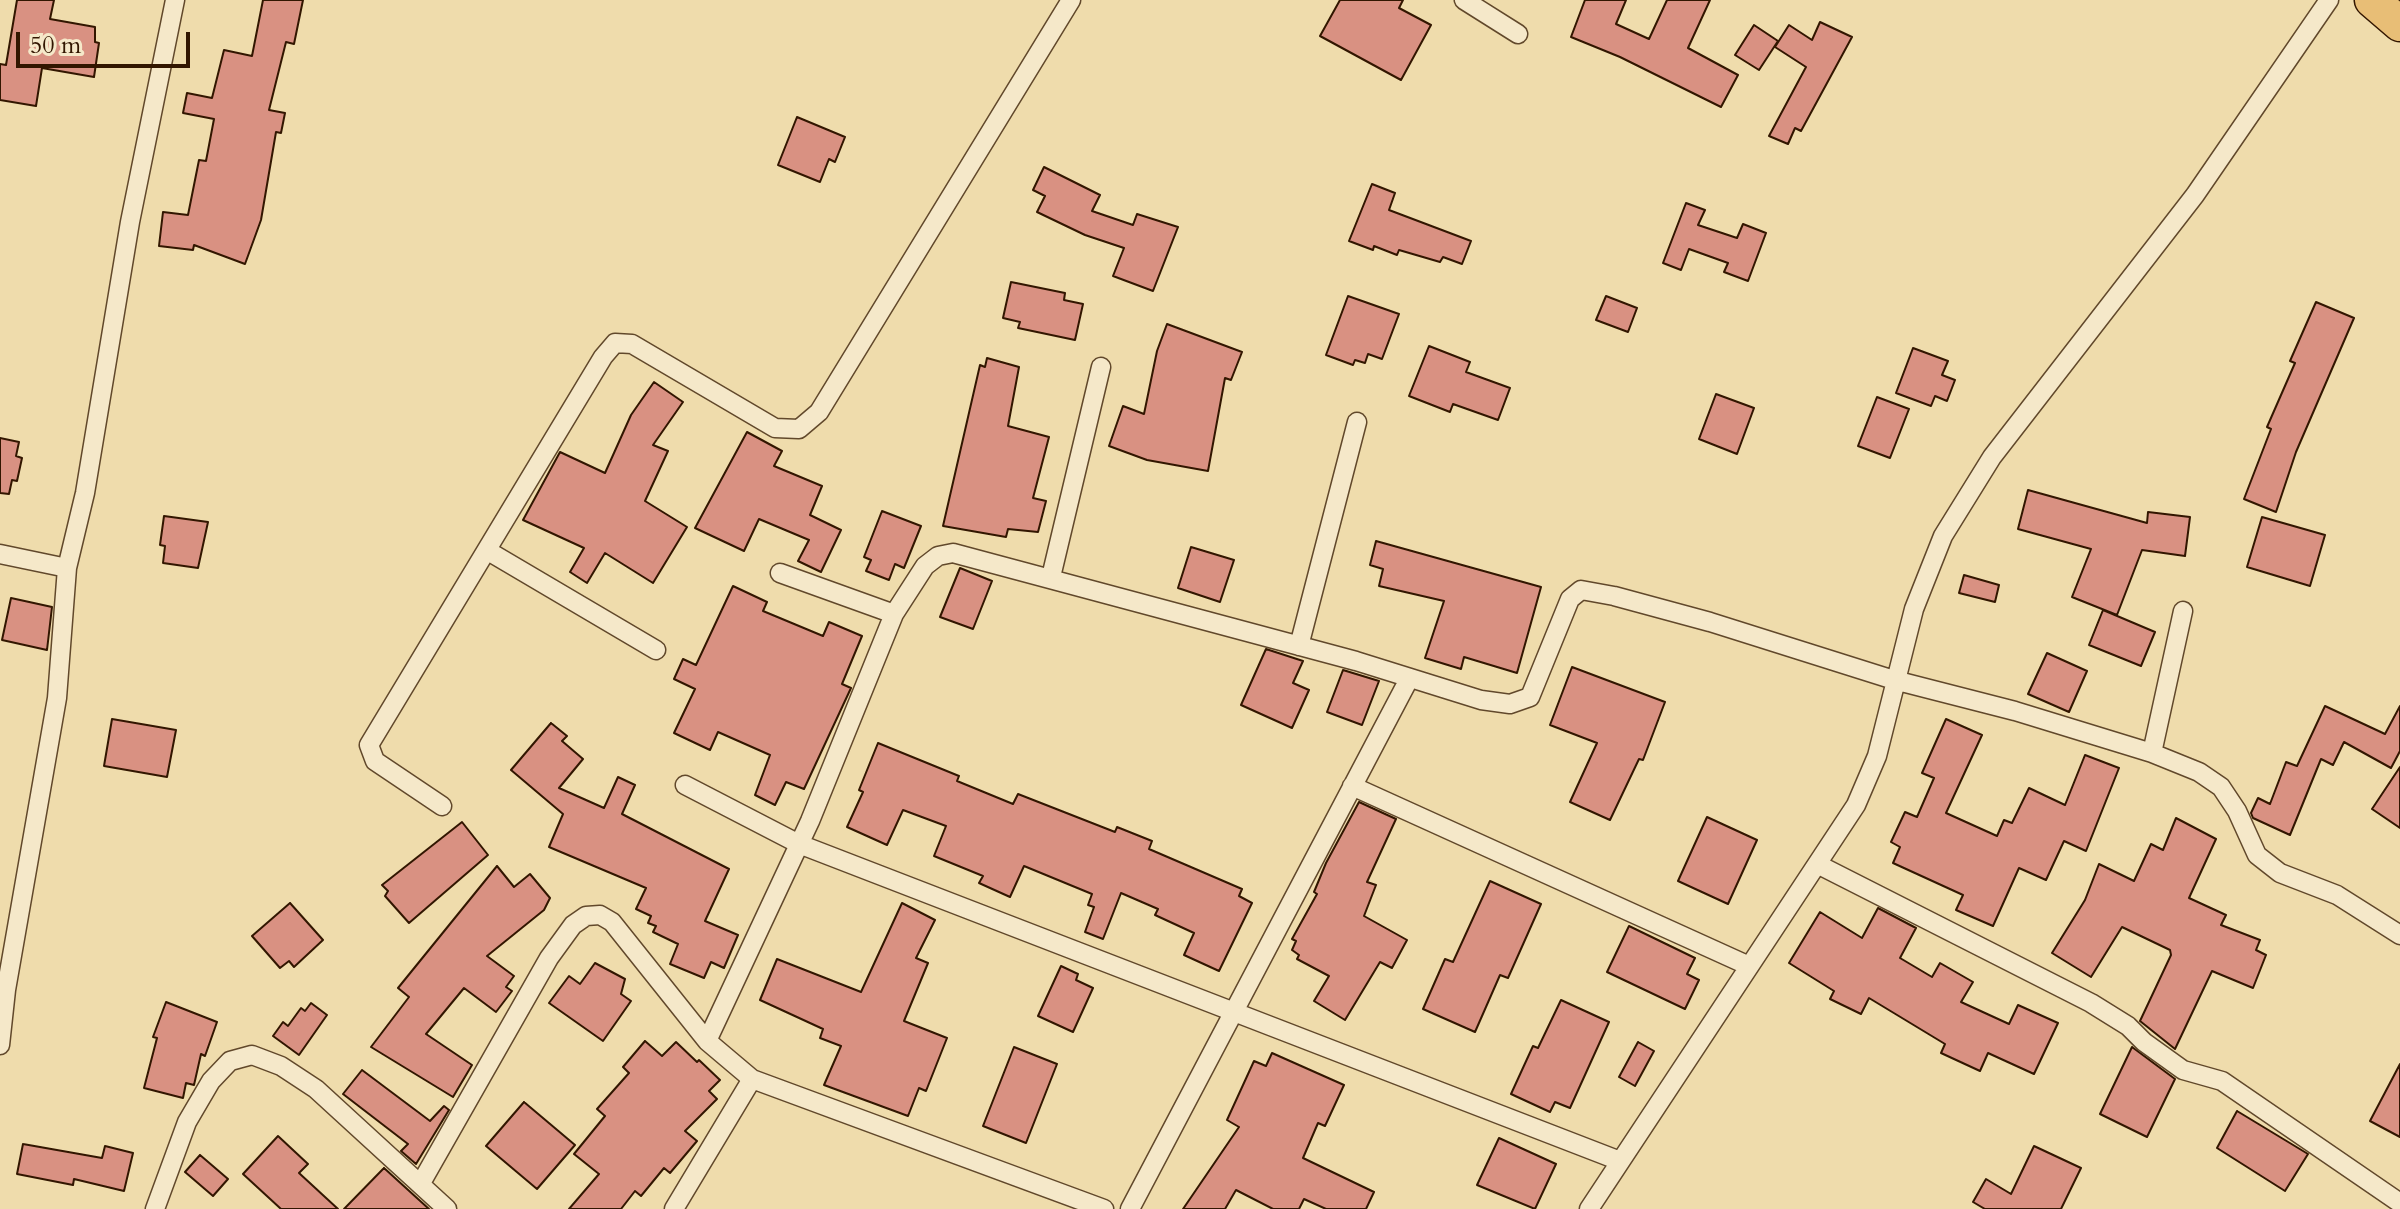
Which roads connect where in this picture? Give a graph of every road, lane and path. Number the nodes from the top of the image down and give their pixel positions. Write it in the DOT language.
graph roads {
  1 [pos="175,0"];
  2 [pos="1071,0"];
  3 [pos="1464,0"];
  4 [pos="2329,0"];
  5 [pos="2372,0"];
  6 [pos="2400,24"];
  7 [pos="1518,34"];
  8 [pos="1101,367"];
  9 [pos="1357,422"];
  10 [pos="488,551"];
  11 [pos="0,554"];
  12 [pos="67,568"];
  13 [pos="780,573"];
  14 [pos="1051,577"];
  15 [pos="2183,611"];
  16 [pos="894,614"];
  17 [pos="1299,646"];
  18 [pos="656,650"];
  19 [pos="1409,679"];
  20 [pos="1894,680"];
  21 [pos="2152,753"];
  22 [pos="685,785"];
  23 [pos="1352,786"];
  24 [pos="442,806"];
  25 [pos="799,844"];
  26 [pos="1817,864"];
  27 [pos="2400,935"];
  28 [pos="1747,965"];
  29 [pos="1233,1009"];
  30 [pos="707,1041"];
  31 [pos="0,1045"];
  32 [pos="752,1079"];
  33 [pos="1620,1161"];
  34 [pos="421,1183"];
  35 [pos="2400,1203"];
  36 [pos="155,1209"];
  37 [pos="447,1209"];
  38 [pos="674,1209"];
  39 [pos="1104,1209"];
  40 [pos="1130,1209"];
  41 [pos="1589,1209"];
  1 -- 12 [label="street"];
  2 -- 10 [label="street"];
  3 -- 7 [label="street"];
  4 -- 20 [label="street"];
  5 -- 6 [label="highway"];
  8 -- 14 [label="street"];
  9 -- 17 [label="street"];
  10 -- 18 [label="street"];
  10 -- 24 [label="street"];
  11 -- 12 [label="street"];
  12 -- 31 [label="street"];
  13 -- 16 [label="street"];
  14 -- 16 [label="street"];
  14 -- 17 [label="street"];
  15 -- 21 [label="street"];
  16 -- 25 [label="street"];
  17 -- 19 [label="street"];
  19 -- 20 [label="street"];
  19 -- 23 [label="street"];
  20 -- 21 [label="street"];
  20 -- 26 [label="street"];
  21 -- 27 [label="street"];
  22 -- 25 [label="street"];
  23 -- 28 [label="street"];
  23 -- 29 [label="street"];
  25 -- 29 [label="street"];
  25 -- 30 [label="street"];
  26 -- 28 [label="street"];
  26 -- 35 [label="street"];
  28 -- 33 [label="street"];
  29 -- 33 [label="street"];
  29 -- 40 [label="street"];
  30 -- 32 [label="street"];
  30 -- 34 [label="street"];
  32 -- 38 [label="street"];
  32 -- 39 [label="street"];
  33 -- 41 [label="street"];
  34 -- 36 [label="street"];
  34 -- 37 [label="street"];
}
